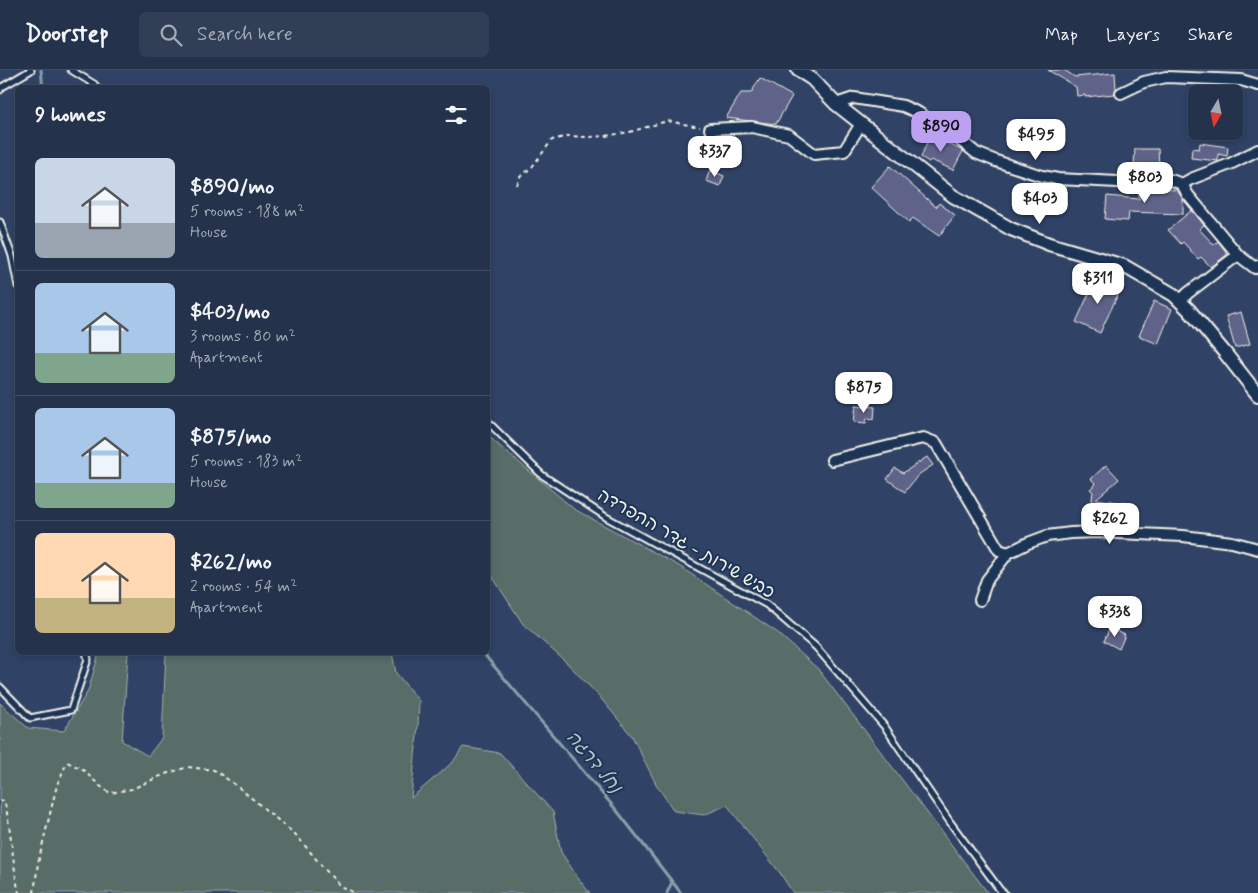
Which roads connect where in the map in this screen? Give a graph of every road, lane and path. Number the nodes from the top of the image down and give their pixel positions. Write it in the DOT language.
graph roads {
  1 [pos="31,70"];
  2 [pos="71,70"];
  3 [pos="798,70"];
  4 [pos="95,85"];
  5 [pos="1258,85"];
  6 [pos="0,90"];
  7 [pos="1121,93"];
  8 [pos="836,104"];
  9 [pos="861,124"];
  10 [pos="710,129"];
  11 [pos="1258,150"];
  12 [pos="1182,184"];
  13 [pos="517,185"];
  14 [pos="0,222"];
  15 [pos="1238,255"];
  16 [pos="1258,266"];
  17 [pos="15,271"];
  18 [pos="1180,301"];
  19 [pos="1258,395"];
  20 [pos="490,424"];
  21 [pos="832,460"];
  22 [pos="1258,549"];
  23 [pos="1008,553"];
  24 [pos="980,600"];
  25 [pos="87,655"];
  26 [pos="0,687"];
  27 [pos="0,802"];
  28 [pos="20,893"];
  29 [pos="34,893"];
  30 [pos="355,893"];
  31 [pos="1004,893"];
  1 -- 6 [label="lane"];
  2 -- 4 [label="lane"];
  3 -- 8 [label="street"];
  5 -- 7 [label="street"];
  8 -- 9 [label="street"];
  8 -- 12 [label="street"];
  9 -- 10 [label="street"];
  9 -- 18 [label="street"];
  10 -- 13 [label="path"];
  11 -- 12 [label="street"];
  12 -- 15 [label="street"];
  14 -- 17 [label="lane"];
  15 -- 16 [label="street"];
  15 -- 18 [label="street"];
  18 -- 19 [label="street"];
  20 -- 31 [label="lane, כביש שירות - גדר ההפרדה"];
  21 -- 23 [label="street"];
  22 -- 23 [label="street"];
  23 -- 24 [label="street"];
  25 -- 26 [label="lane"];
  27 -- 28 [label="path"];
  29 -- 30 [label="path"];
}
